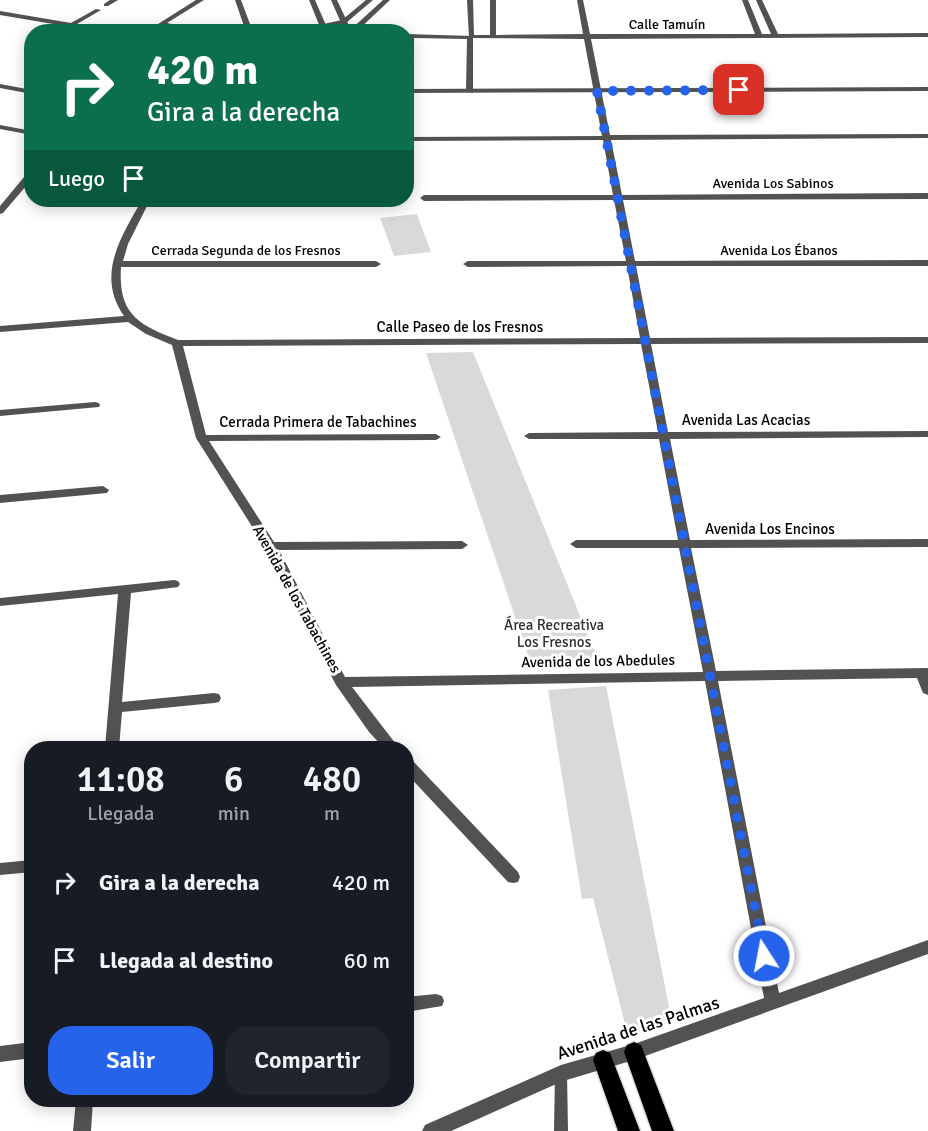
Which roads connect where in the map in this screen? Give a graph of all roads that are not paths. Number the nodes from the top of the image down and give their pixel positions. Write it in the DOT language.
graph roads {
  1 [pos="115,0"];
  2 [pos="201,0"];
  3 [pos="238,0"];
  4 [pos="312,0"];
  5 [pos="334,0"];
  6 [pos="370,0"];
  7 [pos="387,0"];
  8 [pos="470,0"];
  9 [pos="493,0"];
  10 [pos="580,0"];
  11 [pos="745,0"];
  12 [pos="759,0"];
  13 [pos="106,6"];
  14 [pos="98,10"];
  15 [pos="0,14"];
  16 [pos="344,22"];
  17 [pos="65,24"];
  18 [pos="74,24"];
  19 [pos="161,24"];
  20 [pos="247,24"];
  21 [pos="322,24"];
  22 [pos="337,24"];
  23 [pos="359,24"];
  24 [pos="928,35"];
  25 [pos="414,36"];
  26 [pos="587,36"];
  27 [pos="759,36"];
  28 [pos="776,36"];
  29 [pos="471,37"];
  30 [pos="493,37"];
  31 [pos="0,86"];
  32 [pos="928,89"];
  33 [pos="24,90"];
  34 [pos="414,91"];
  35 [pos="470,91"];
  36 [pos="597,91"];
  37 [pos="0,127"];
  38 [pos="24,132"];
  39 [pos="928,136"];
  40 [pos="607,138"];
  41 [pos="414,139"];
  42 [pos="24,182"];
  43 [pos="928,196"];
  44 [pos="618,197"];
  45 [pos="424,198"];
  46 [pos="142,207"];
  47 [pos="0,211"];
  48 [pos="631,263"];
  49 [pos="928,263"];
  50 [pos="116,264"];
  51 [pos="376,264"];
  52 [pos="468,264"];
  53 [pos="128,319"];
  54 [pos="0,329"];
  55 [pos="928,340"];
  56 [pos="646,341"];
  57 [pos="177,343"];
  58 [pos="95,405"];
  59 [pos="0,413"];
  60 [pos="928,434"];
  61 [pos="664,435"];
  62 [pos="529,436"];
  63 [pos="436,437"];
  64 [pos="201,438"];
  65 [pos="103,490"];
  66 [pos="0,499"];
  67 [pos="928,543"];
  68 [pos="576,544"];
  69 [pos="685,544"];
  70 [pos="462,545"];
  71 [pos="270,546"];
  72 [pos="174,584"];
  73 [pos="125,589"];
  74 [pos="0,602"];
  75 [pos="925,673"];
  76 [pos="711,676"];
  77 [pos="341,682"];
  78 [pos="928,690"];
  79 [pos="214,698"];
  80 [pos="115,708"];
  81 [pos="113,741"];
  82 [pos="386,741"];
  83 [pos="414,772"];
  84 [pos="24,867"];
  85 [pos="0,869"];
  86 [pos="513,877"];
  87 [pos="928,947"];
  88 [pos="436,1001"];
  89 [pos="773,1003"];
  90 [pos="414,1004"];
  91 [pos="24,1051"];
  92 [pos="634,1053"];
  93 [pos="0,1054"];
  94 [pos="603,1060"];
  95 [pos="561,1073"];
  96 [pos="84,1107"];
  97 [pos="82,1131"];
  98 [pos="431,1131"];
  99 [pos="561,1131"];
  100 [pos="629,1131"];
  101 [pos="663,1131"];
  1 -- 13 [label="street"];
  2 -- 19 [label="street"];
  3 -- 20 [label="street"];
  4 -- 21 [label="street"];
  5 -- 16 [label="street"];
  6 -- 16 [label="street"];
  7 -- 23 [label="street"];
  8 -- 29 [label="street"];
  9 -- 30 [label="street"];
  10 -- 26 [label="street"];
  11 -- 27 [label="street"];
  12 -- 28 [label="street"];
  14 -- 18 [label="street"];
  15 -- 17 [label="street"];
  16 -- 22 [label="street"];
  24 -- 28 [label="street, Calle Tamuín"];
  25 -- 29 [label="street, Calle Tamuín"];
  26 -- 27 [label="street, Calle Tamuín"];
  26 -- 30 [label="street, Calle Tamuín"];
  26 -- 36 [label="street"];
  27 -- 28 [label="street, Calle Tamuín"];
  29 -- 30 [label="street, Calle Tamuín"];
  29 -- 35 [label="street"];
  31 -- 33 [label="street"];
  32 -- 36 [label="street"];
  34 -- 35 [label="street"];
  35 -- 36 [label="street"];
  36 -- 40 [label="street"];
  37 -- 38 [label="street"];
  39 -- 40 [label="street"];
  40 -- 41 [label="street"];
  40 -- 44 [label="street"];
  42 -- 47 [label="street"];
  43 -- 44 [label="street, Avenida Los Sabinos"];
  44 -- 45 [label="street, Avenida Los Sabinos"];
  44 -- 48 [label="street"];
  46 -- 50 [label="street"];
  48 -- 49 [label="street, Avenida Los Ébanos"];
  48 -- 52 [label="street"];
  48 -- 56 [label="street"];
  50 -- 51 [label="street, Cerrada Segunda de los Fresnos"];
  50 -- 53 [label="street"];
  53 -- 54 [label="street"];
  53 -- 57 [label="street, Calle Paseo de los Fresnos"];
  55 -- 56 [label="street, Calle Paseo de los Fresnos"];
  56 -- 57 [label="street, Calle Paseo de los Fresnos"];
  56 -- 61 [label="street"];
  57 -- 64 [label="street, Avenida de los Tabachines"];
  58 -- 59 [label="street"];
  60 -- 61 [label="street, Avenida Las Acacias"];
  61 -- 62 [label="street, Avenida Las Acacias"];
  61 -- 69 [label="street"];
  63 -- 64 [label="street, Cerrada Primera de Tabachines"];
  64 -- 71 [label="street, Avenida de los Tabachines"];
  65 -- 66 [label="street"];
  67 -- 69 [label="street, Avenida Los Encinos"];
  68 -- 69 [label="street, Avenida Los Encinos"];
  69 -- 76 [label="street"];
  70 -- 71 [label="street"];
  71 -- 77 [label="street, Avenida de los Tabachines"];
  72 -- 73 [label="street"];
  73 -- 74 [label="street"];
  73 -- 80 [label="street"];
  75 -- 76 [label="street, Avenida de los Abedules"];
  75 -- 78 [label="street"];
  76 -- 77 [label="street, Avenida de los Abedules"];
  76 -- 89 [label="street"];
  77 -- 82 [label="street, Avenida de los Tabachines"];
  79 -- 80 [label="street"];
  80 -- 81 [label="street"];
  83 -- 86 [label="street"];
  84 -- 85 [label="street"];
  87 -- 89 [label="street, Avenida de las Palmas"];
  88 -- 90 [label="street"];
  89 -- 92 [label="street, Avenida de las Palmas"];
  91 -- 93 [label="street"];
  92 -- 94 [label="street, Avenida de las Palmas"];
  92 -- 101 [label="main road"];
  94 -- 95 [label="street, Avenida de las Palmas"];
  94 -- 100 [label="main road"];
  95 -- 98 [label="street, Avenida de las Palmas"];
  95 -- 99 [label="lane"];
  96 -- 97 [label="street"];
}
